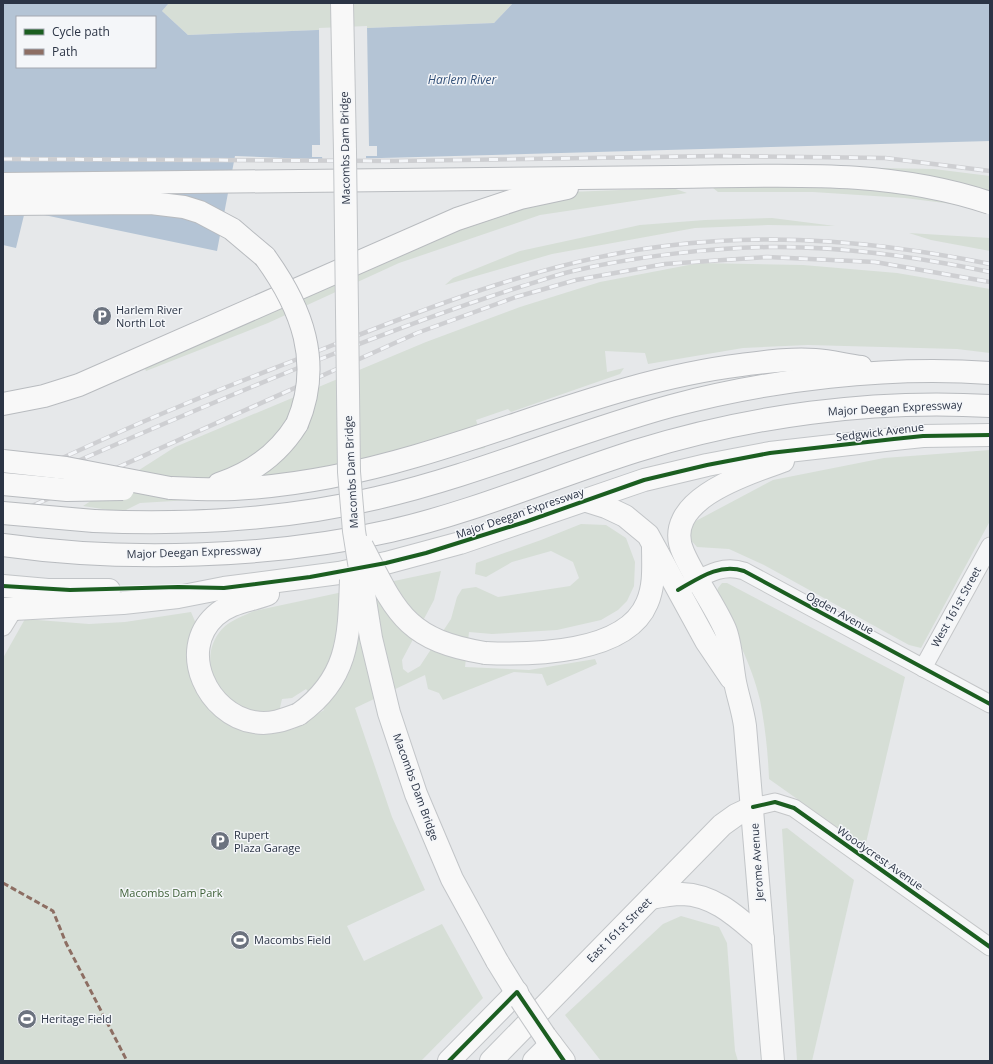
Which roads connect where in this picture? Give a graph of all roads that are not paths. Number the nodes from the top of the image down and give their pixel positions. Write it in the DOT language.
graph roads {
  1 [pos="342,3"];
  2 [pos="623,178"];
  3 [pos="3,184"];
  4 [pos="990,203"];
  5 [pos="3,204"];
  6 [pos="897,373"];
  7 [pos="990,373"];
  8 [pos="3,404"];
  9 [pos="990,406"];
  10 [pos="990,434"];
  11 [pos="820,449"];
  12 [pos="3,460"];
  13 [pos="349,472"];
  14 [pos="3,484"];
  15 [pos="170,488"];
  16 [pos="205,489"];
  17 [pos="587,501"];
  18 [pos="3,513"];
  19 [pos="354,531"];
  20 [pos="653,543"];
  21 [pos="3,545"];
  22 [pos="990,546"];
  23 [pos="310,577"];
  24 [pos="698,579"];
  25 [pos="3,586"];
  26 [pos="224,588"];
  27 [pos="678,590"];
  28 [pos="6,615"];
  29 [pos="923,668"];
  30 [pos="735,684"];
  31 [pos="990,704"];
  32 [pos="753,807"];
  33 [pos="651,898"];
  34 [pos="763,939"];
  35 [pos="990,947"];
  36 [pos="519,996"];
  37 [pos="548,1040"];
  38 [pos="772,1051"];
  39 [pos="449,1061"];
  40 [pos="491,1061"];
  41 [pos="534,1061"];
  42 [pos="564,1061"];
  43 [pos="780,1061"];
  1 -- 13 [label="main road, Macombs Dam Bridge, bridge"];
  2 -- 3 [label="main road"];
  2 -- 4 [label="main road, bridge"];
  2 -- 8 [label="main road"];
  5 -- 16 [label="main road, bridge"];
  6 -- 7 [label="main road"];
  6 -- 13 [label="main road"];
  6 -- 18 [label="main road, bridge"];
  9 -- 21 [label="main road, Major Deegan Expressway"];
  10 -- 11 [label="main road, Sedgwick Avenue"];
  11 -- 17 [label="main road, Major Deegan Expressway"];
  11 -- 24 [label="main road, Jerome Avenue"];
  12 -- 15 [label="main road, bridge"];
  13 -- 16 [label="main road"];
  13 -- 19 [label="main road, Macombs Dam Bridge, bridge"];
  14 -- 15 [label="main road, bridge"];
  15 -- 16 [label="main road"];
  17 -- 20 [label="main road, Jerome Avenue"];
  17 -- 23 [label="main road, Major Deegan Expressway"];
  19 -- 20 [label="main road, bridge"];
  19 -- 23 [label="main road, bridge"];
  19 -- 36 [label="main road, Macombs Dam Bridge, bridge"];
  20 -- 27 [label="main road, Jerome Avenue"];
  22 -- 29 [label="street, West 161st Street"];
  23 -- 26 [label="main road, Major Deegan Expressway"];
  24 -- 27 [label="street, Ogden Avenue"];
  24 -- 29 [label="street, Ogden Avenue"];
  24 -- 30 [label="main road, Jerome Avenue"];
  25 -- 26 [label="main road"];
  26 -- 28 [label="main road, Major Deegan Expressway"];
  27 -- 30 [label="main road, Jerome Avenue"];
  29 -- 31 [label="street, Ogden Avenue"];
  30 -- 32 [label="main road, Jerome Avenue"];
  32 -- 33 [label="main road, East 161st Street"];
  32 -- 34 [label="main road, Jerome Avenue"];
  32 -- 35 [label="street, Woodycrest Avenue"];
  33 -- 34 [label="main road"];
  33 -- 40 [label="main road, East 161st Street"];
  34 -- 38 [label="main road, Jerome Avenue"];
  36 -- 37 [label="main road, Macombs Dam Bridge, bridge"];
  36 -- 39 [label="main road"];
  37 -- 41 [label="main road"];
  37 -- 42 [label="main road, Macombs Dam Bridge"];
  38 -- 43 [label="main road, Jerome Avenue"];
}
